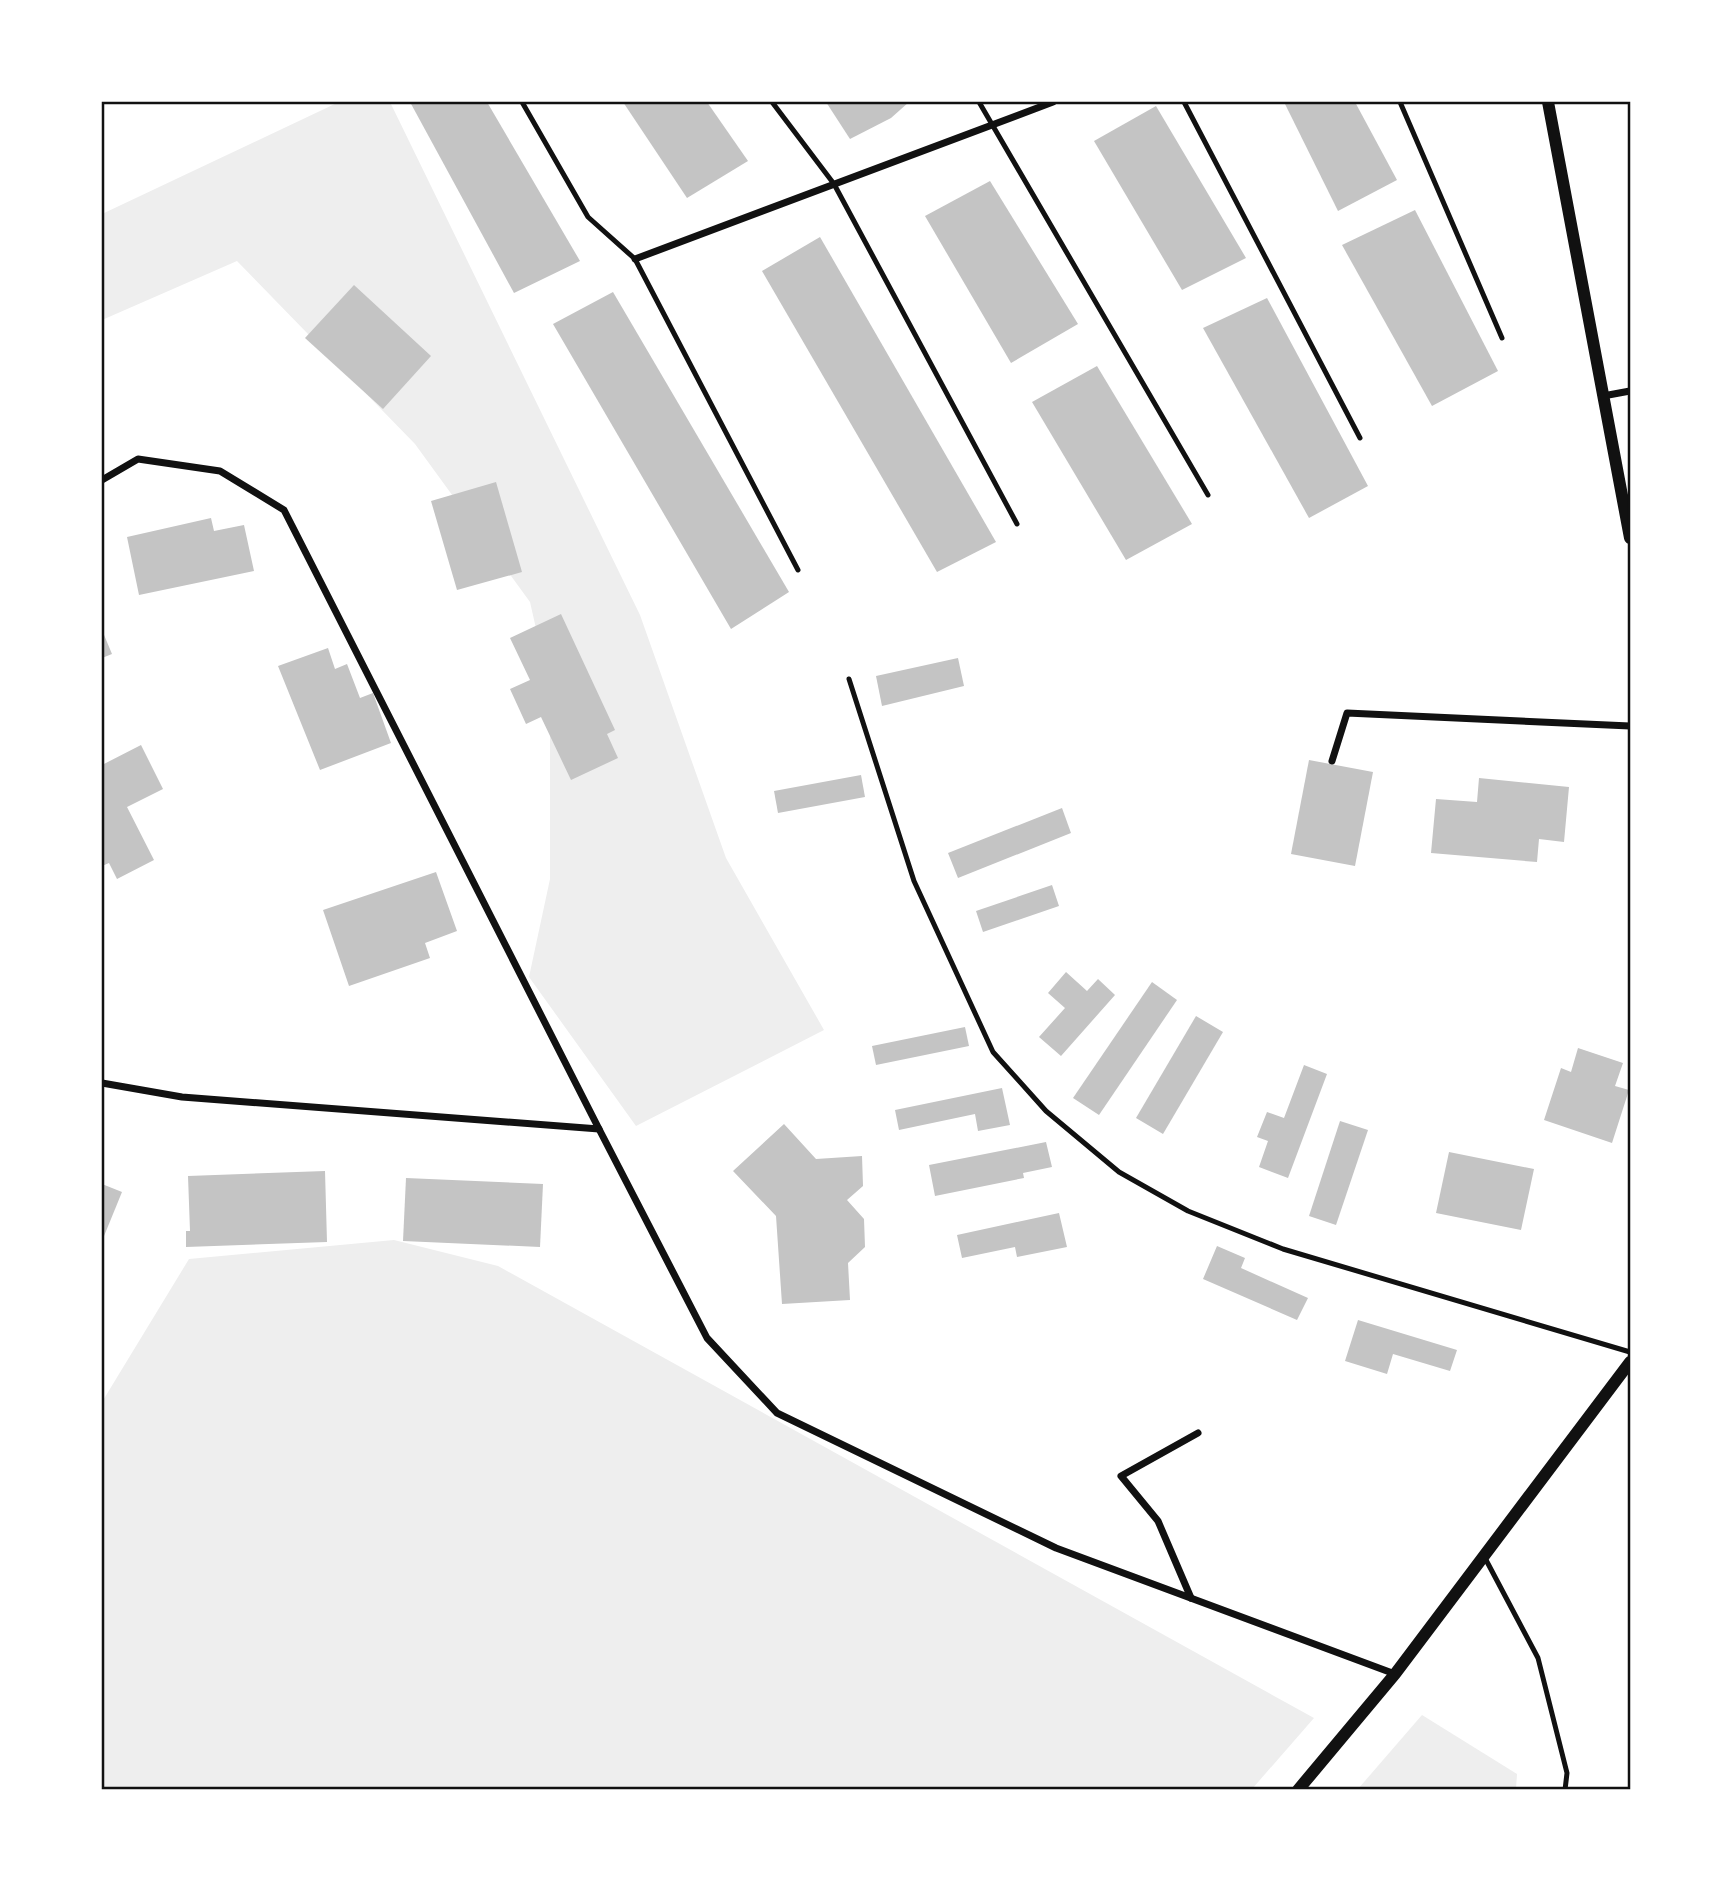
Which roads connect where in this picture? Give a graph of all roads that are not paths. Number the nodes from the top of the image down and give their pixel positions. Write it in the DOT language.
graph roads {
  1 [pos="522,102"];
  2 [pos="772,102"];
  3 [pos="979,102"];
  4 [pos="1053,102"];
  5 [pos="1184,102"];
  6 [pos="1399,102"];
  7 [pos="1548,102"];
  8 [pos="994,124"];
  9 [pos="834,184"];
  10 [pos="635,259"];
  11 [pos="1502,338"];
  12 [pos="1630,391"];
  13 [pos="1602,397"];
  14 [pos="1360,438"];
  15 [pos="102,480"];
  16 [pos="1208,495"];
  17 [pos="1017,524"];
  18 [pos="1630,538"];
  19 [pos="798,570"];
  20 [pos="849,679"];
  21 [pos="1630,726"];
  22 [pos="1332,761"];
  23 [pos="102,1083"];
  24 [pos="599,1129"];
  25 [pos="1630,1352"];
  26 [pos="1630,1362"];
  27 [pos="1198,1433"];
  28 [pos="1485,1558"];
  29 [pos="1191,1598"];
  30 [pos="1395,1674"];
  31 [pos="1298,1790"];
  32 [pos="1565,1790"];
  1 -- 10 [label="lane"];
  2 -- 9 [label="lane"];
  3 -- 8 [label="lane"];
  4 -- 8 [label="street"];
  5 -- 14 [label="lane"];
  6 -- 11 [label="lane"];
  7 -- 13 [label="street"];
  8 -- 9 [label="street"];
  8 -- 16 [label="lane"];
  9 -- 10 [label="street"];
  9 -- 17 [label="lane"];
  10 -- 19 [label="lane"];
  12 -- 13 [label="street"];
  13 -- 18 [label="street"];
  15 -- 24 [label="street"];
  20 -- 25 [label="lane"];
  21 -- 22 [label="street"];
  23 -- 24 [label="street"];
  24 -- 29 [label="street"];
  26 -- 28 [label="street"];
  27 -- 29 [label="street"];
  28 -- 30 [label="street"];
  28 -- 32 [label="lane"];
  29 -- 30 [label="street"];
  30 -- 31 [label="street"];
}
